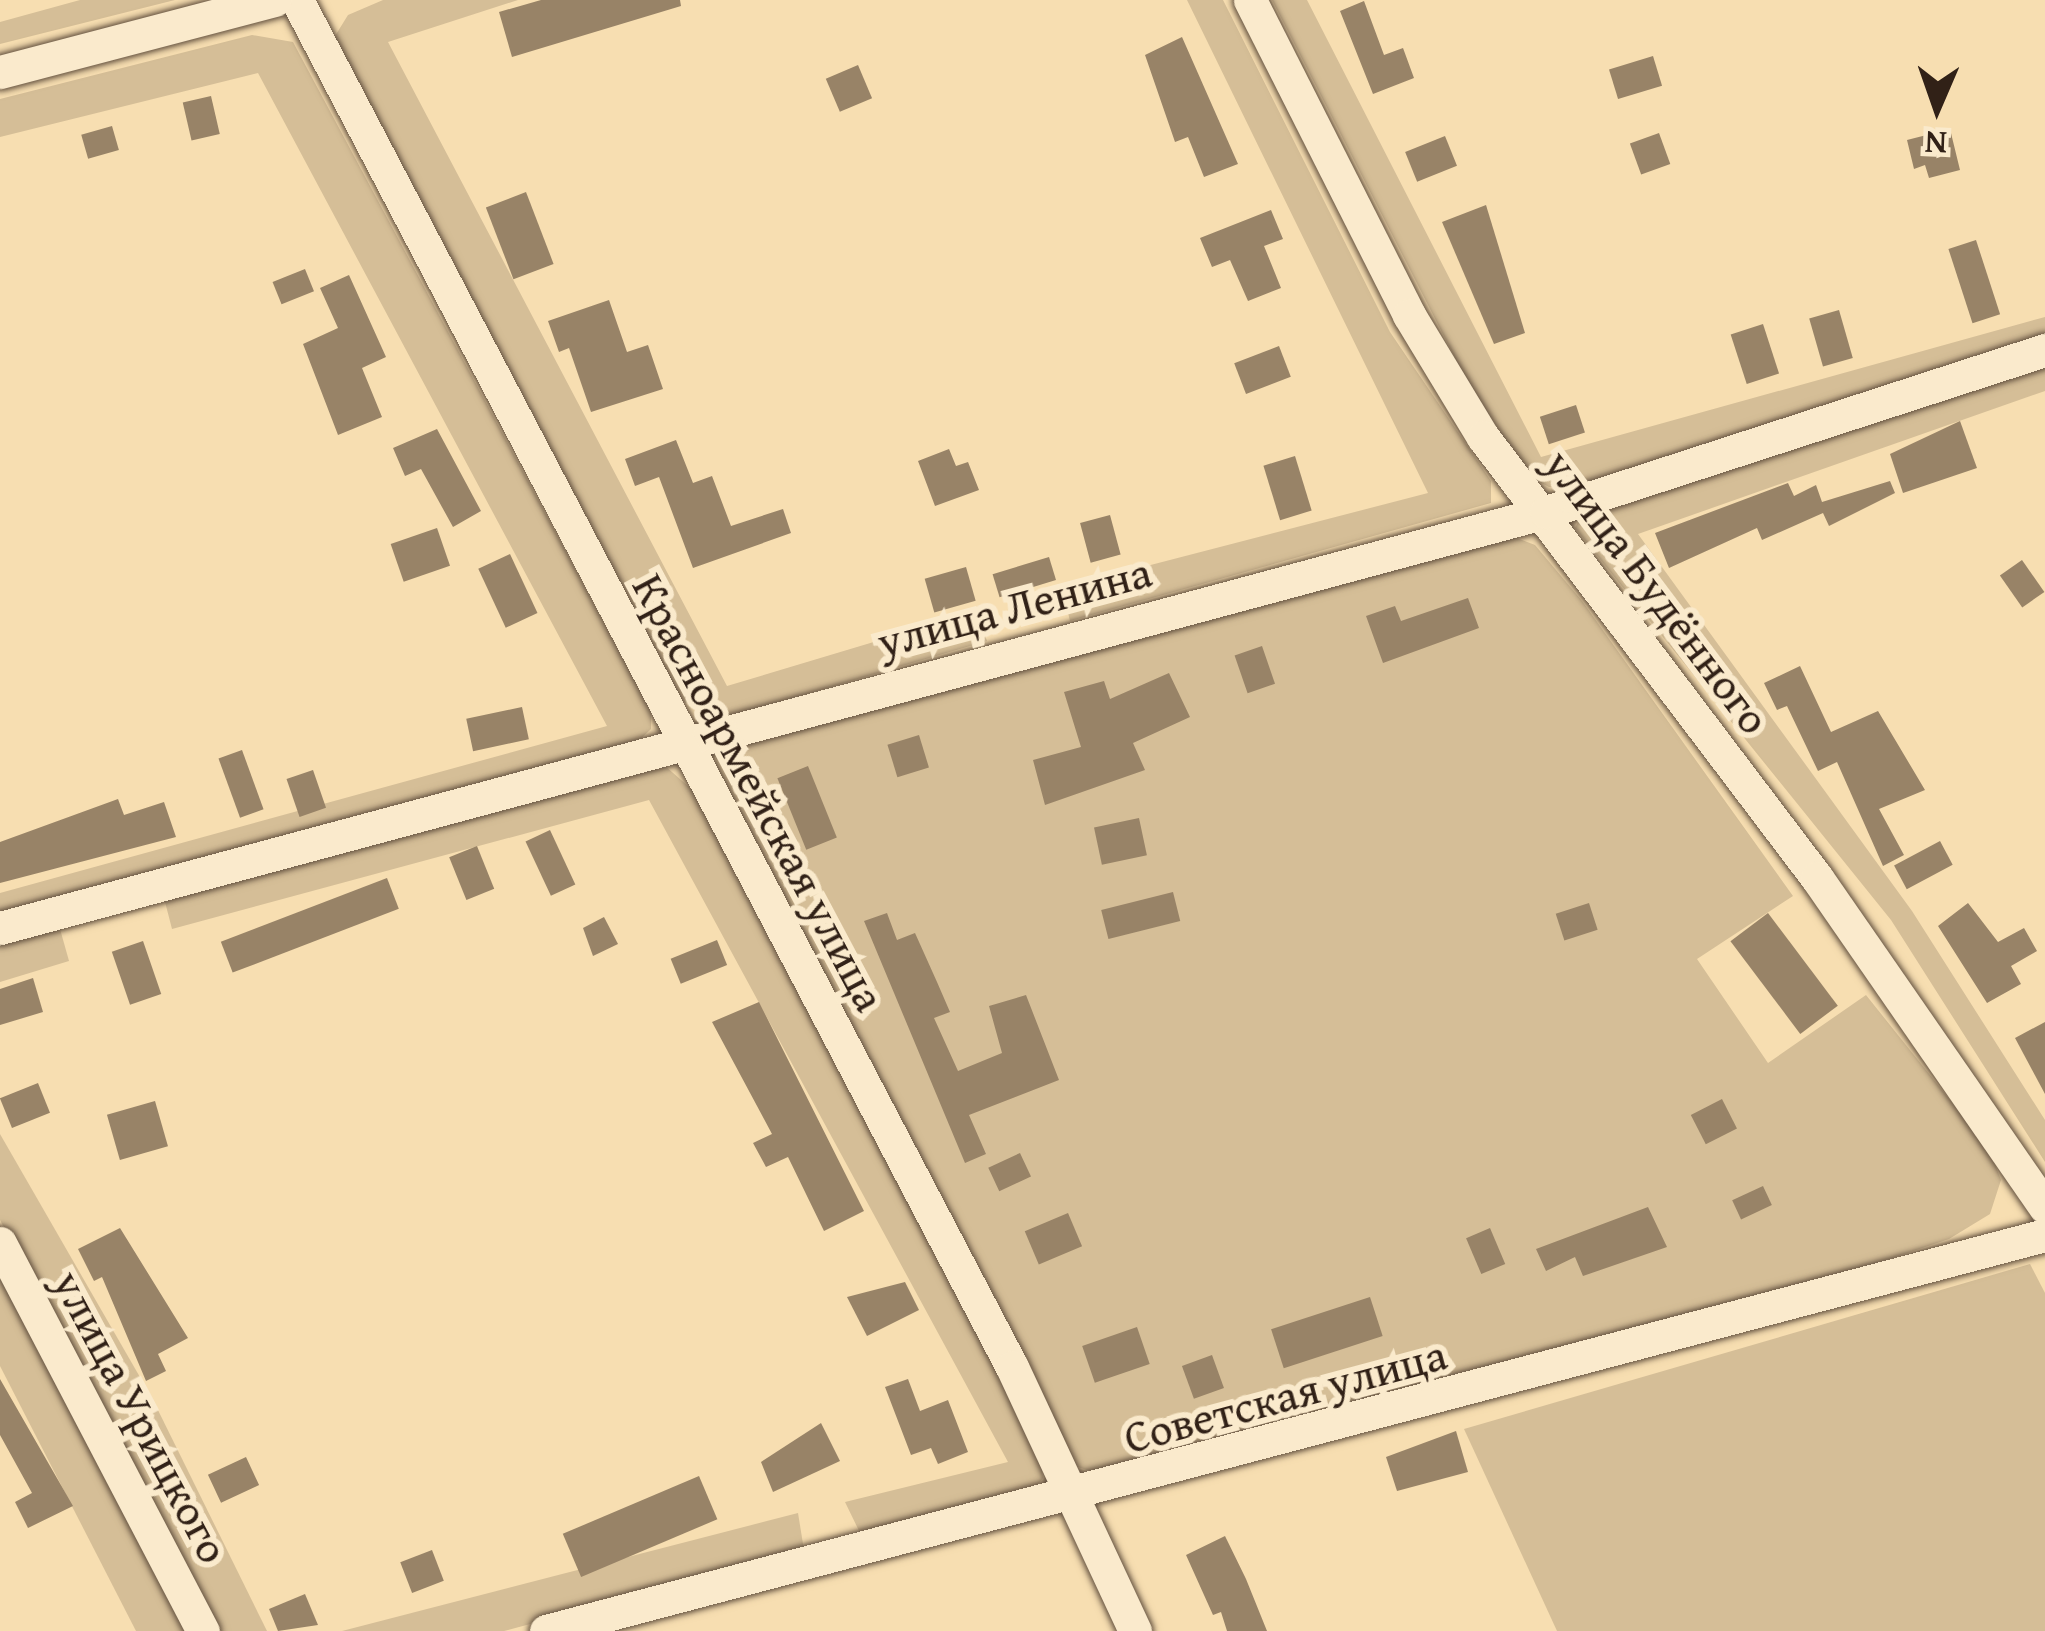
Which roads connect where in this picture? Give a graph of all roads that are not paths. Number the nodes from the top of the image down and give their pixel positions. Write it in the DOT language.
graph roads {
  1 [pos="275,0"];
  2 [pos="297,0"];
  3 [pos="1250,0"];
  4 [pos="0,72"];
  5 [pos="2045,350"];
  6 [pos="1546,512"];
  7 [pos="683,743"];
  8 [pos="0,928"];
  9 [pos="2045,1207"];
  10 [pos="2045,1235"];
  11 [pos="0,1243"];
  12 [pos="1072,1499"];
  13 [pos="203,1631"];
  14 [pos="546,1631"];
  15 [pos="1135,1631"];
  1 -- 4 [label="street"];
  2 -- 7 [label="street, Красноармейская улица"];
  3 -- 6 [label="street, улица Будённого"];
  5 -- 6 [label="street, улица Ленина"];
  6 -- 7 [label="street, улица Ленина"];
  6 -- 9 [label="street, улица Будённого"];
  7 -- 8 [label="street, улица Ленина"];
  7 -- 12 [label="street, Красноармейская улица"];
  10 -- 12 [label="street, Советская улица"];
  11 -- 13 [label="street, улица Урицкого"];
  12 -- 14 [label="street, Советская улица"];
  12 -- 15 [label="street, Красноармейская улица"];
}
